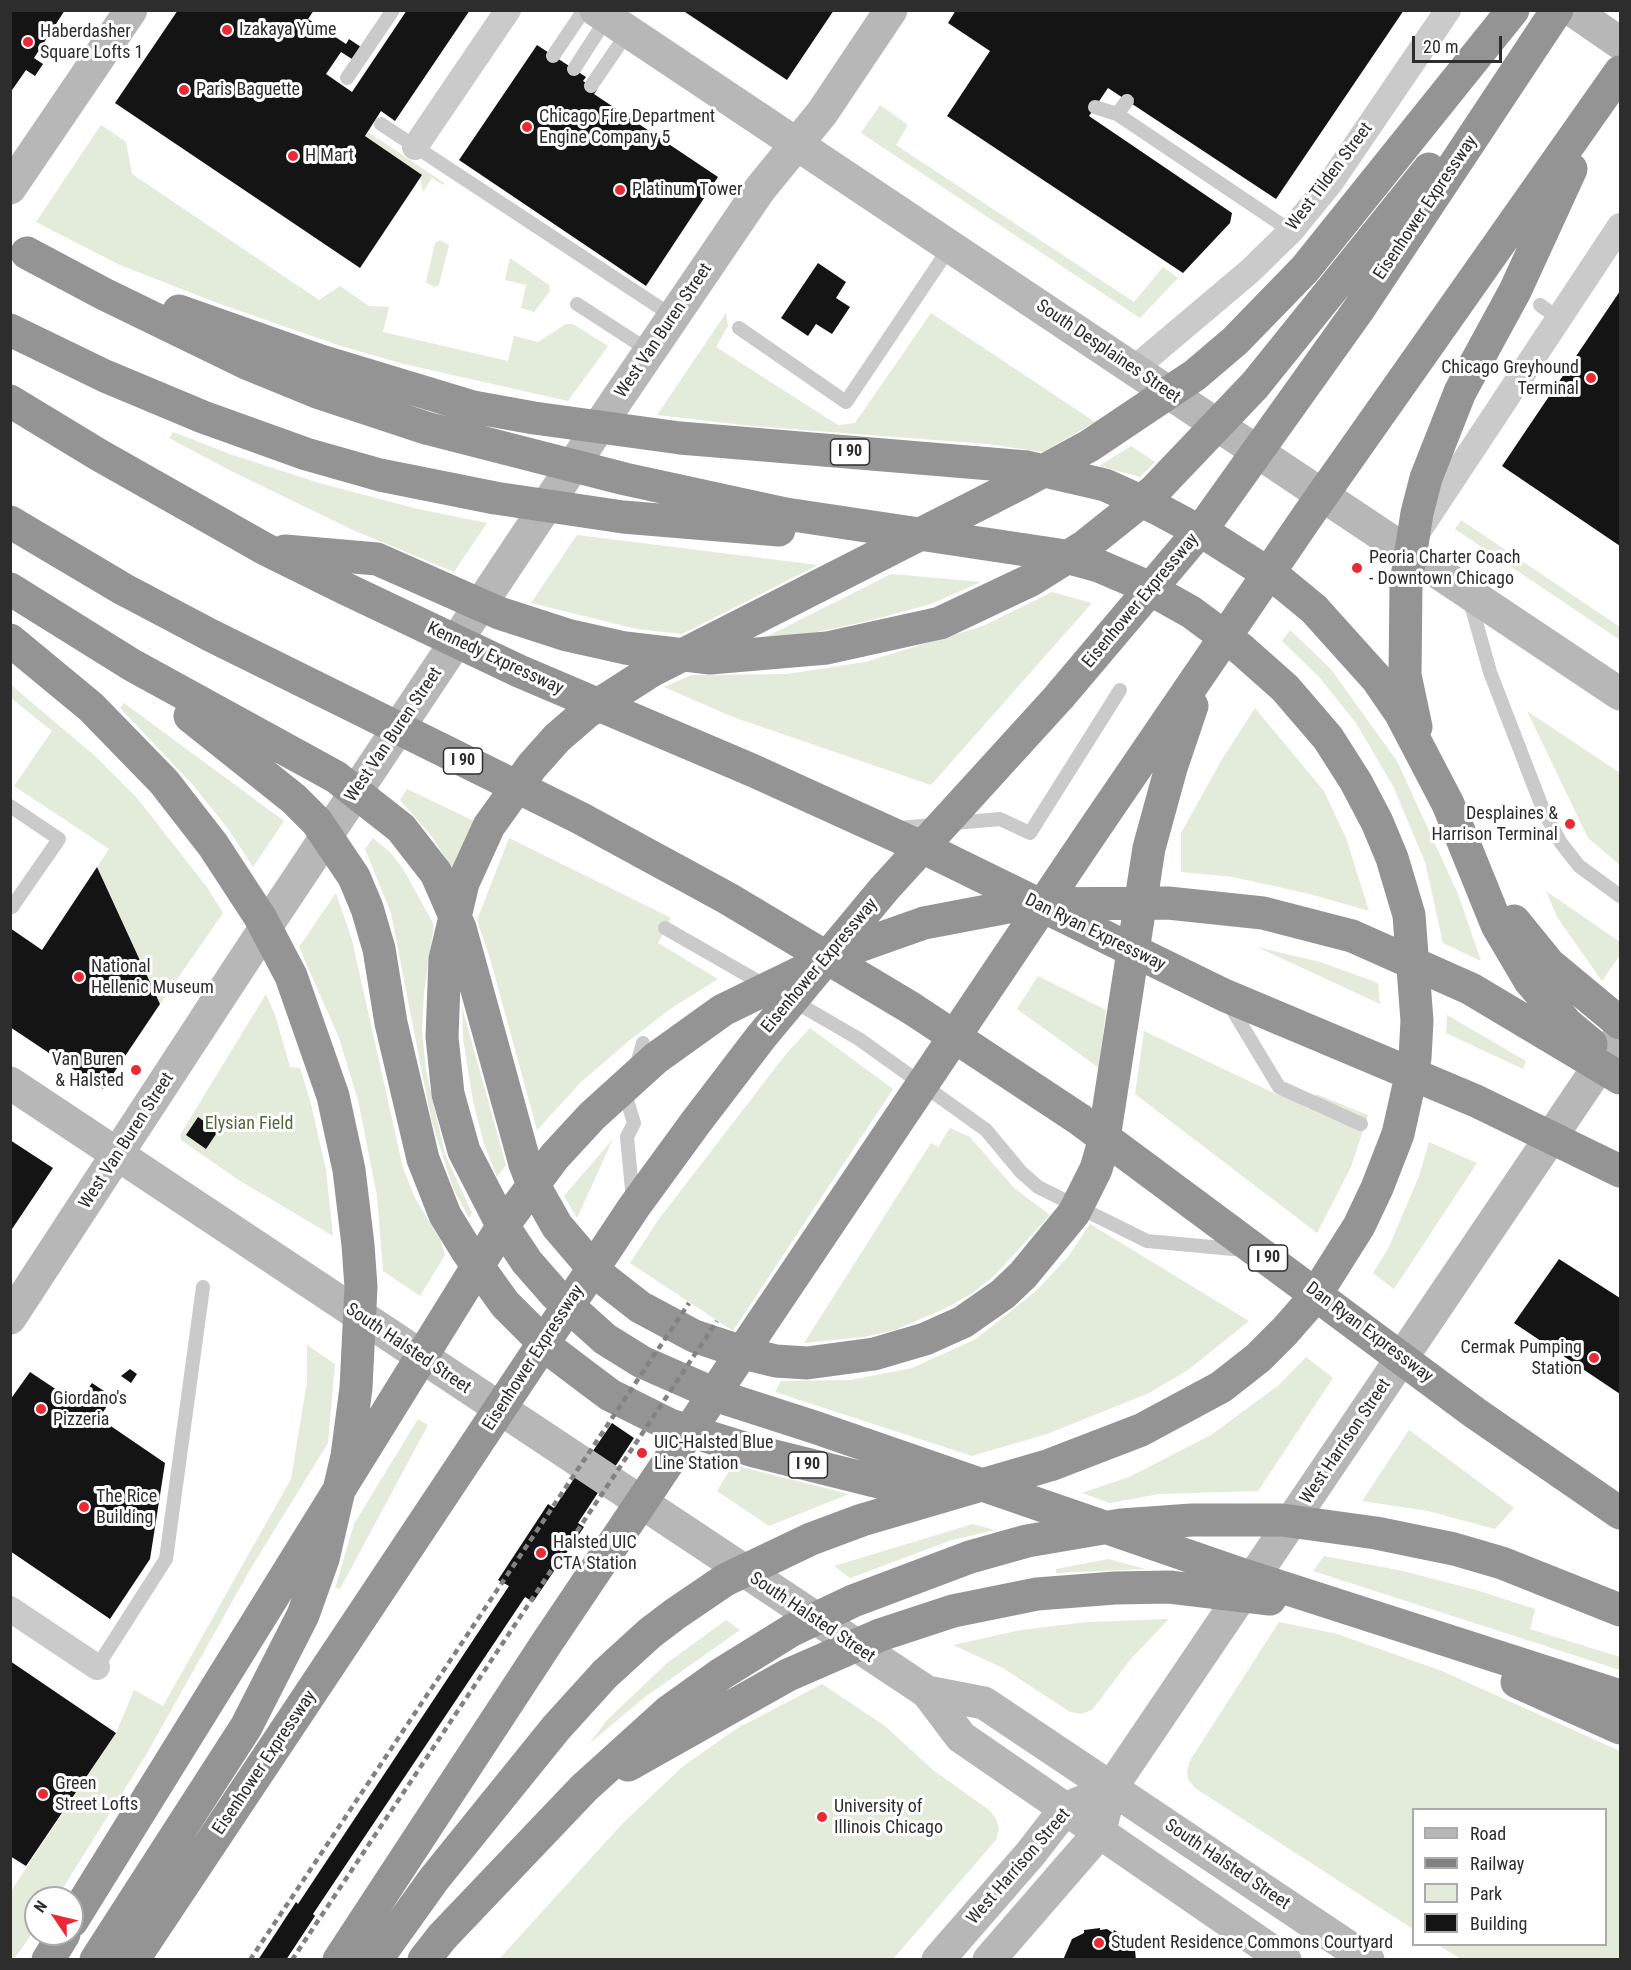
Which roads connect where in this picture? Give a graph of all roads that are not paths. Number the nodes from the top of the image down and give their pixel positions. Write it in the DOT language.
graph roads {
  1 [pos="131,10"];
  2 [pos="393,10"];
  3 [pos="508,10"];
  4 [pos="891,10"];
  5 [pos="1448,10"];
  6 [pos="1513,10"];
  7 [pos="1557,10"];
  8 [pos="1572,10"];
  9 [pos="604,18"];
  10 [pos="1539,38"];
  11 [pos="1620,43"];
  12 [pos="553,56"];
  13 [pos="574,69"];
  14 [pos="347,78"];
  15 [pos="1614,82"];
  16 [pos="591,86"];
  17 [pos="1127,100"];
  18 [pos="1095,107"];
  19 [pos="1117,114"];
  20 [pos="381,124"];
  21 [pos="796,145"];
  22 [pos="415,147"];
  23 [pos="10,188"];
  24 [pos="1620,226"];
  25 [pos="1291,231"];
  26 [pos="950,247"];
  27 [pos="19,248"];
  28 [pos="577,304"];
  29 [pos="674,316"];
  30 [pos="739,328"];
  31 [pos="10,330"];
  32 [pos="651,352"];
  33 [pos="1134,369"];
  34 [pos="10,400"];
  35 [pos="10,522"];
  36 [pos="943,537"];
  37 [pos="265,549"];
  38 [pos="1406,551"];
  39 [pos="10,589"];
  40 [pos="1467,591"];
  41 [pos="10,640"];
  42 [pos="1213,655"];
  43 [pos="132,665"];
  44 [pos="1120,690"];
  45 [pos="1620,694"];
  46 [pos="10,806"];
  47 [pos="882,830"];
  48 [pos="996,885"];
  49 [pos="1620,896"];
  50 [pos="12,907"];
  51 [pos="665,928"];
  52 [pos="1224,995"];
  53 [pos="1620,1023"];
  54 [pos="1620,1035"];
  55 [pos="643,1043"];
  56 [pos="1620,1069"];
  57 [pos="1620,1078"];
  58 [pos="10,1083"];
  59 [pos="1361,1124"];
  60 [pos="118,1155"];
  61 [pos="1620,1171"];
  62 [pos="634,1207"];
  63 [pos="1259,1251"];
  64 [pos="202,1287"];
  65 [pos="10,1318"];
  66 [pos="1620,1513"];
  67 [pos="1150,1542"];
  68 [pos="10,1609"];
  69 [pos="1620,1610"];
  70 [pos="97,1666"];
  71 [pos="927,1692"];
  72 [pos="1620,1696"];
  73 [pos="1620,1728"];
  74 [pos="584,1788"];
  75 [pos="1111,1788"];
  76 [pos="1065,1809"];
  77 [pos="1099,1833"];
  78 [pos="84,1901"];
  79 [pos="56,1946"];
  80 [pos="48,1959"];
  81 [pos="96,1959"];
  82 [pos="133,1959"];
  83 [pos="339,1959"];
  84 [pos="376,1959"];
  85 [pos="424,1959"];
  86 [pos="938,1959"];
  87 [pos="989,1959"];
  88 [pos="1285,1959"];
  89 [pos="1368,1959"];
  1 -- 23 [label="main road"];
  2 -- 14 [label="lane"];
  3 -- 22 [label="street"];
  4 -- 21 [label="main road, West Van Buren Street"];
  5 -- 25 [label="street, West Tilden Street"];
  6 -- 67 [label="highway"];
  7 -- 10 [label="highway, Eisenhower Expressway"];
  8 -- 11 [label="main road"];
  9 -- 12 [label="lane"];
  9 -- 13 [label="lane"];
  9 -- 16 [label="lane"];
  9 -- 21 [label="main road, South Desplaines Street"];
  10 -- 37 [label="highway"];
  10 -- 62 [label="highway, Eisenhower Expressway"];
  15 -- 42 [label="highway"];
  15 -- 53 [label="highway"];
  17 -- 19 [label="lane"];
  18 -- 19 [label="lane"];
  19 -- 25 [label="lane"];
  20 -- 22 [label="lane"];
  21 -- 26 [label="main road, South Desplaines Street"];
  21 -- 29 [label="main road, West Van Buren Street"];
  22 -- 29 [label="lane"];
  24 -- 38 [label="street"];
  25 -- 33 [label="street, West Tilden Street"];
  26 -- 30 [label="lane"];
  26 -- 33 [label="main road, South Desplaines Street"];
  27 -- 36 [label="highway"];
  27 -- 56 [label="highway, I 90"];
  28 -- 32 [label="lane"];
  29 -- 32 [label="main road, West Van Buren Street"];
  31 -- 36 [label="highway"];
  32 -- 60 [label="main road, West Van Buren Street"];
  33 -- 38 [label="main road, South Desplaines Street"];
  34 -- 37 [label="highway, Kennedy Expressway"];
  35 -- 63 [label="highway, Dan Ryan Expressway / I 90"];
  36 -- 84 [label="highway"];
  37 -- 47 [label="highway, Kennedy Expressway"];
  38 -- 40 [label="main road, South Desplaines Street"];
  39 -- 43 [label="highway, I 90"];
  40 -- 45 [label="main road, South Desplaines Street"];
  40 -- 49 [label="lane"];
  41 -- 81 [label="highway"];
  42 -- 43 [label="highway"];
  42 -- 83 [label="highway"];
  43 -- 67 [label="highway, I 90"];
  44 -- 47 [label="lane"];
  46 -- 50 [label="lane"];
  47 -- 48 [label="highway, Kennedy Expressway"];
  48 -- 52 [label="highway, Dan Ryan Expressway"];
  51 -- 63 [label="lane"];
  52 -- 59 [label="lane"];
  52 -- 61 [label="highway, Dan Ryan Expressway"];
  54 -- 75 [label="main road, West Harrison Street"];
  55 -- 62 [label="lane"];
  57 -- 78 [label="highway"];
  58 -- 60 [label="main road, South Halsted Street"];
  60 -- 65 [label="main road, West Van Buren Street"];
  60 -- 71 [label="main road, South Halsted Street"];
  62 -- 82 [label="highway, Eisenhower Expressway"];
  63 -- 66 [label="highway, Dan Ryan Expressway / I 90"];
  64 -- 70 [label="lane"];
  67 -- 72 [label="highway, I 90"];
  68 -- 70 [label="street"];
  69 -- 74 [label="highway"];
  71 -- 75 [label="main road, South Halsted Street"];
  71 -- 76 [label="main road, South Halsted Street"];
  73 -- 74 [label="highway"];
  74 -- 85 [label="highway"];
  75 -- 76 [label="main road, West Harrison Street"];
  75 -- 77 [label="main road, West Harrison Street"];
  75 -- 89 [label="main road, South Halsted Street"];
  76 -- 77 [label="main road, South Halsted Street"];
  76 -- 86 [label="main road, West Harrison Street"];
  77 -- 87 [label="main road, West Harrison Street"];
  77 -- 88 [label="main road, South Halsted Street"];
  79 -- 80 [label="highway"];
}
